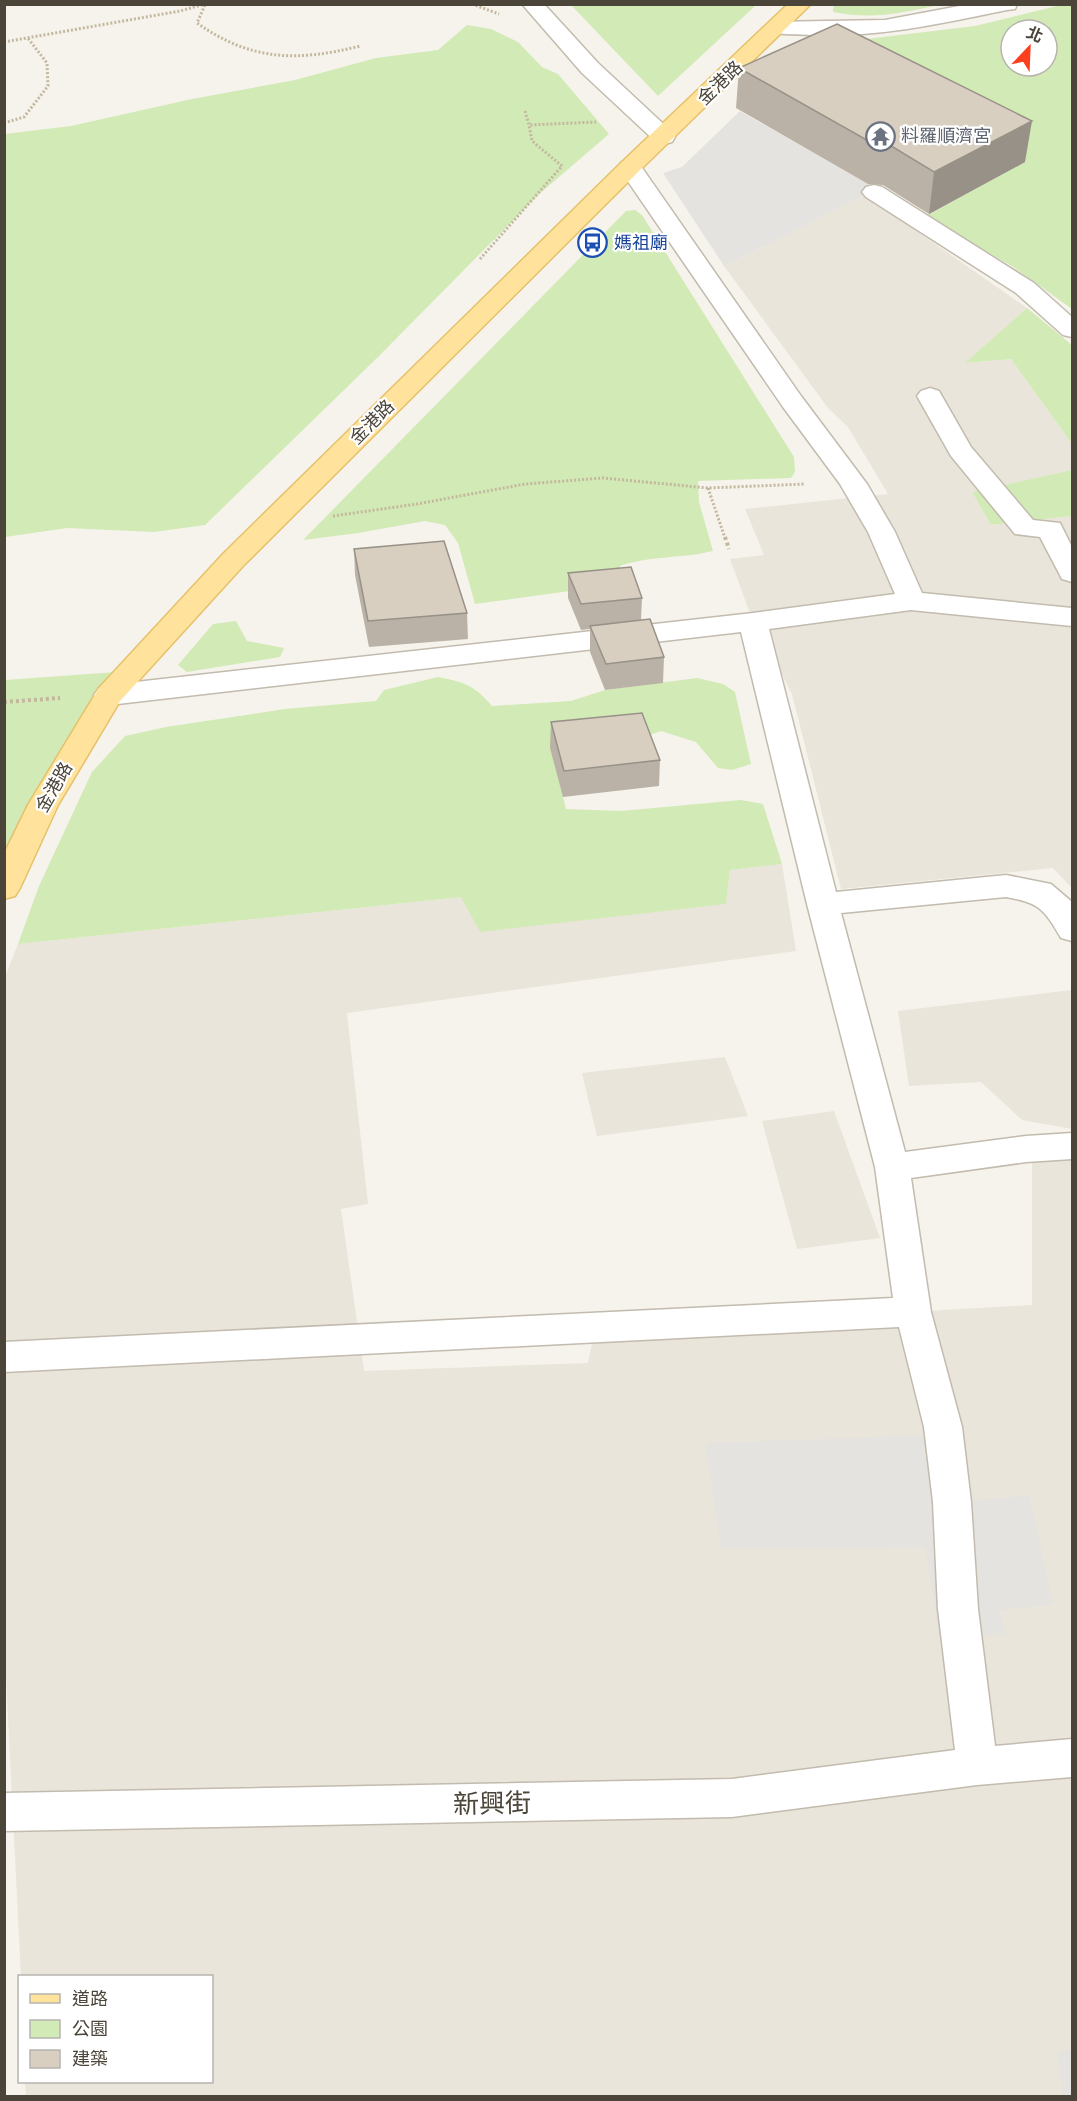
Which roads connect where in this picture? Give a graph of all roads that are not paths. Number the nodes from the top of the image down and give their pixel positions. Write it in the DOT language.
graph roads {
  1 [pos="532,4"];
  2 [pos="801,4"];
  3 [pos="1007,4"];
  4 [pos="778,27"];
  5 [pos="664,137"];
  6 [pos="630,167"];
  7 [pos="874,192"];
  8 [pos="1072,330"];
  9 [pos="930,396"];
  10 [pos="1072,573"];
  11 [pos="911,601"];
  12 [pos="1072,617"];
  13 [pos="753,622"];
  14 [pos="109,695"];
  15 [pos="4,888"];
  16 [pos="823,904"];
  17 [pos="1072,930"];
  18 [pos="1072,1146"];
  19 [pos="892,1167"];
  20 [pos="913,1312"];
  21 [pos="4,1357"];
  22 [pos="1072,1758"];
  23 [pos="977,1766"];
  24 [pos="4,1812"];
  1 -- 5 [label="street"];
  2 -- 4 [label="main road, 金港路"];
  3 -- 4 [label="street"];
  4 -- 5 [label="main road, 金港路"];
  5 -- 6 [label="main road, 金港路"];
  6 -- 11 [label="street"];
  6 -- 14 [label="main road, 金港路"];
  7 -- 8 [label="street"];
  9 -- 10 [label="street"];
  11 -- 12 [label="street"];
  11 -- 13 [label="street"];
  13 -- 14 [label="street"];
  13 -- 16 [label="street"];
  14 -- 15 [label="main road, 金港路"];
  16 -- 17 [label="street"];
  16 -- 19 [label="street"];
  18 -- 19 [label="street"];
  19 -- 20 [label="street"];
  20 -- 21 [label="street"];
  20 -- 23 [label="street"];
  22 -- 23 [label="street, 新興街"];
  23 -- 24 [label="street, 新興街"];
}
